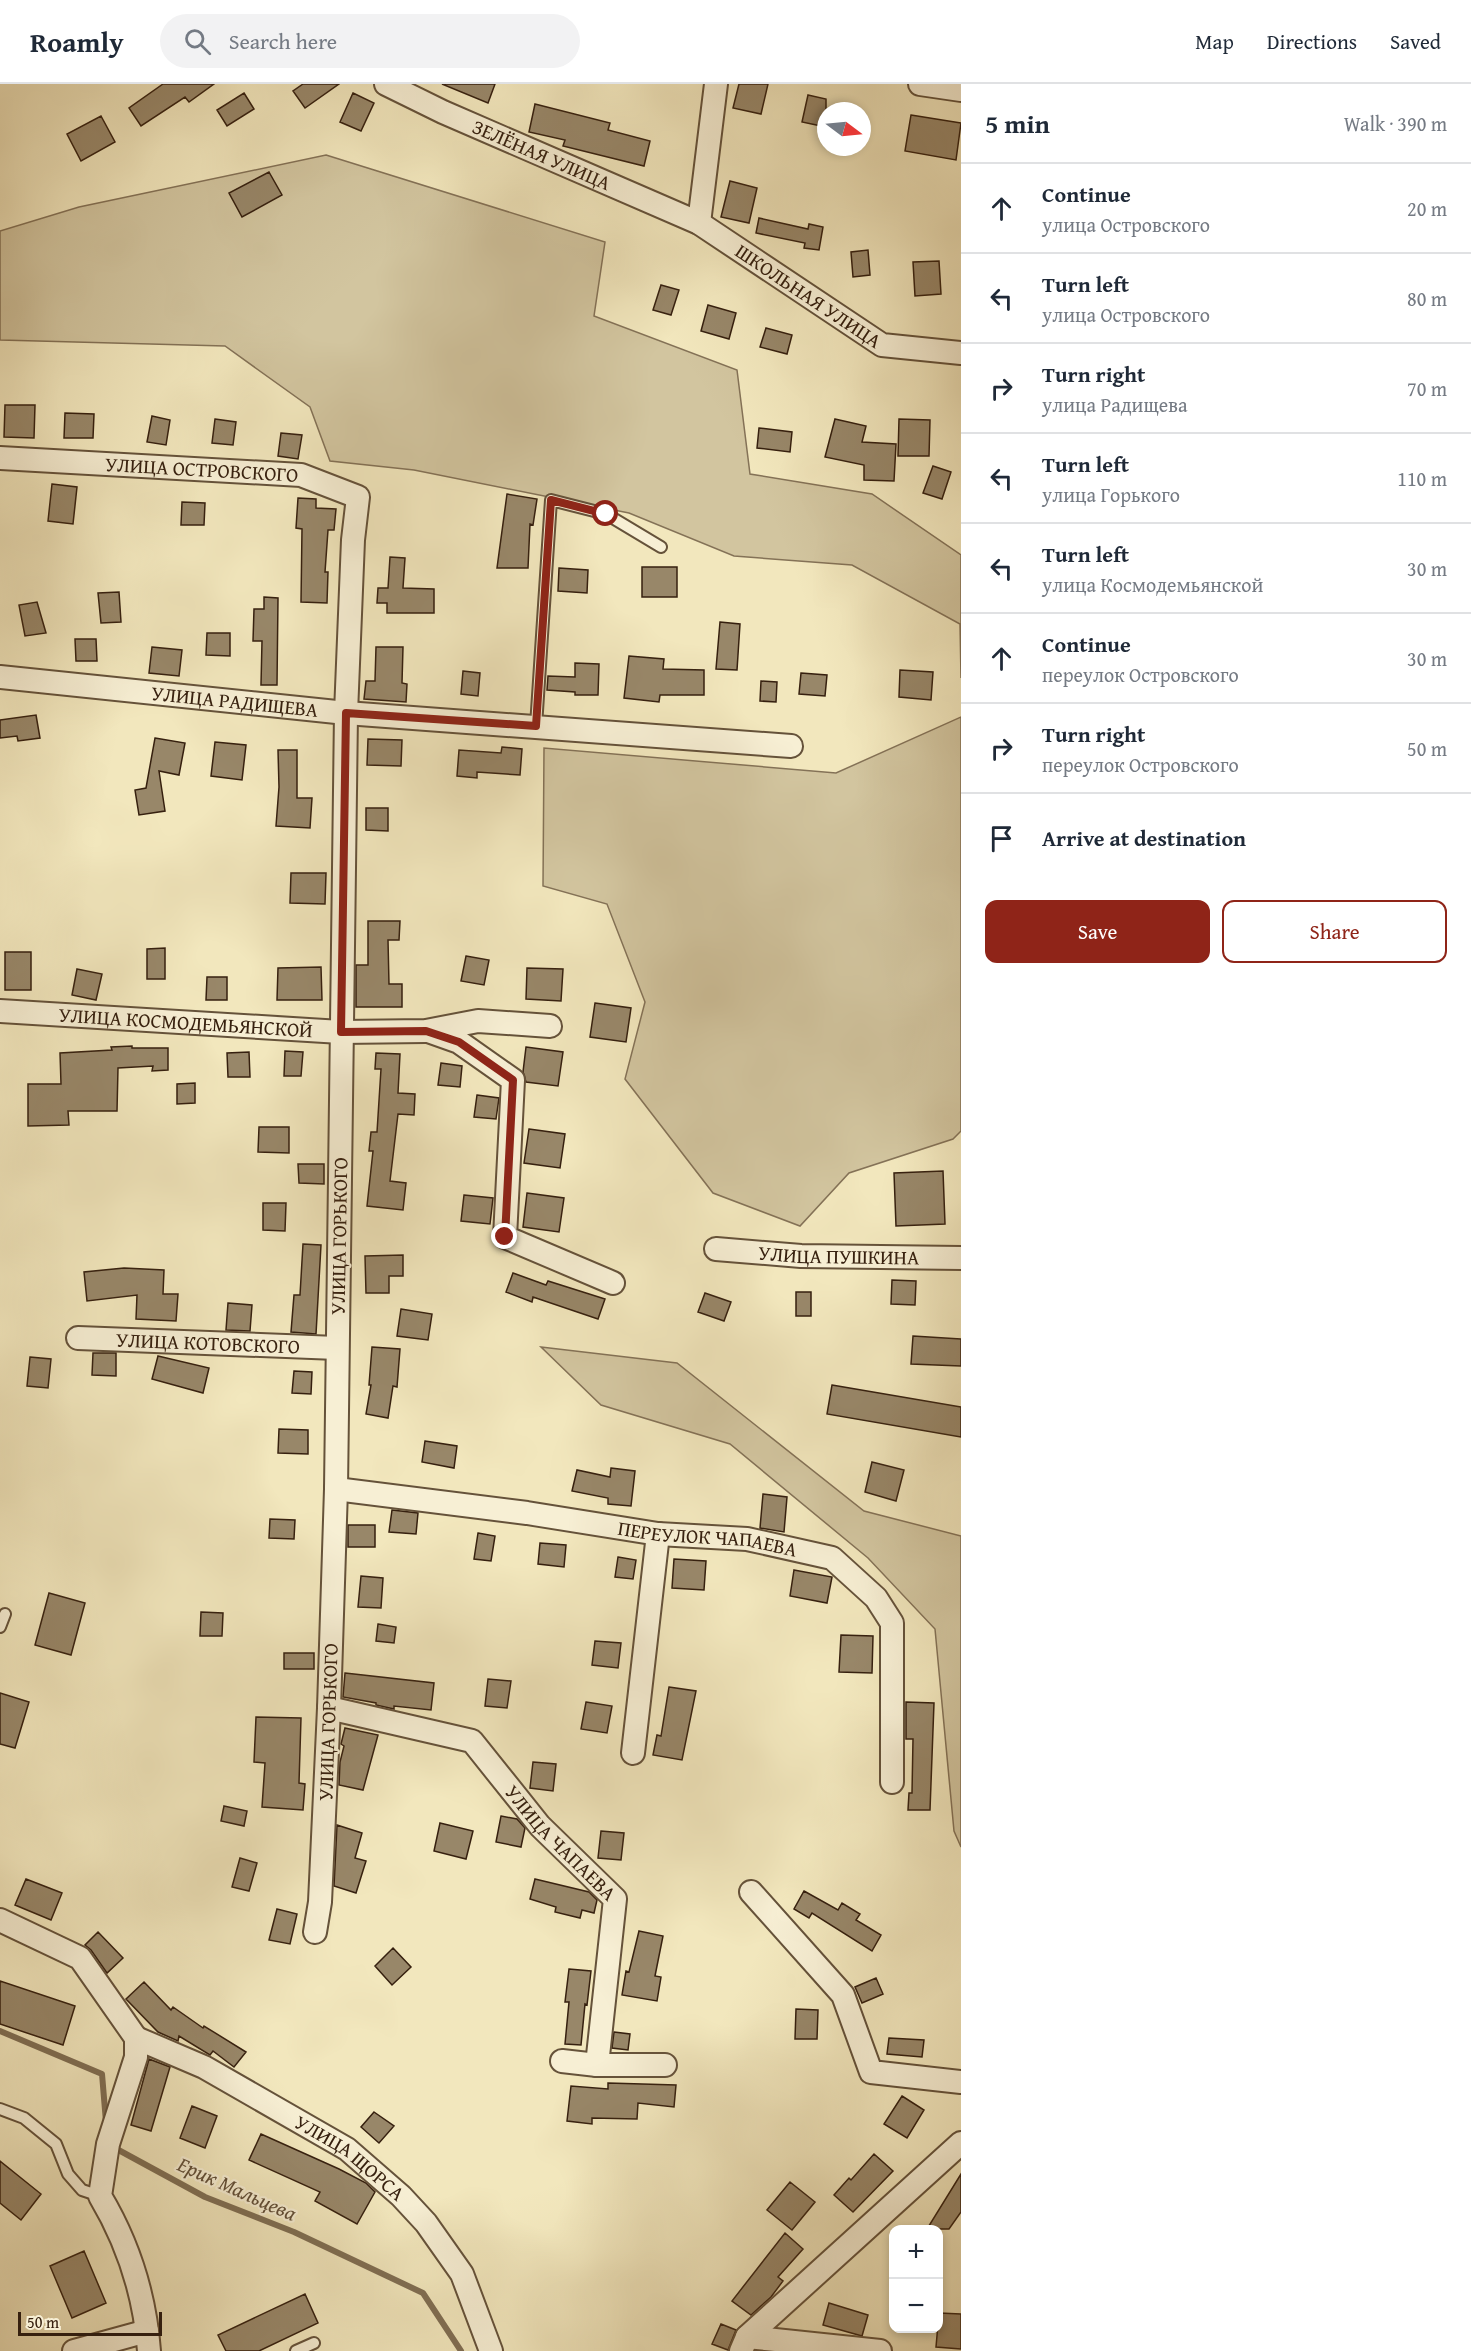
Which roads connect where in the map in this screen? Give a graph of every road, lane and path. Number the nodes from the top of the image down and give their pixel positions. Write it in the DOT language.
graph roads {
  1 [pos="386,84"];
  2 [pos="716,84"];
  3 [pos="921,84"];
  4 [pos="961,90"];
  5 [pos="699,223"];
  6 [pos="961,353"];
  7 [pos="0,458"];
  8 [pos="353,540"];
  9 [pos="661,547"];
  10 [pos="0,678"];
  11 [pos="346,713"];
  12 [pos="536,726"];
  13 [pos="791,746"];
  14 [pos="0,1011"];
  15 [pos="550,1026"];
  16 [pos="426,1031"];
  17 [pos="341,1032"];
  18 [pos="716,1249"];
  19 [pos="961,1258"];
  20 [pos="613,1283"];
  21 [pos="78,1338"];
  22 [pos="337,1348"];
  23 [pos="336,1489"];
  24 [pos="658,1534"];
  25 [pos="4,1614"];
  26 [pos="0,1627"];
  27 [pos="329,1708"];
  28 [pos="633,1753"];
  29 [pos="892,1782"];
  30 [pos="751,1892"];
  31 [pos="0,1920"];
  32 [pos="315,1932"];
  33 [pos="135,2038"];
  34 [pos="562,2061"];
  35 [pos="597,2065"];
  36 [pos="665,2065"];
  37 [pos="961,2082"];
  38 [pos="0,2109"];
  39 [pos="961,2143"];
  40 [pos="100,2196"];
  41 [pos="148,2341"];
  42 [pos="314,2343"];
  43 [pos="744,2344"];
  44 [pos="74,2351"];
  45 [pos="296,2351"];
  46 [pos="491,2351"];
  47 [pos="880,2351"];
  1 -- 5 [label="street, ЗЕЛЁНАЯ УЛИЦА"];
  2 -- 5 [label="street"];
  3 -- 4 [label="street"];
  5 -- 6 [label="street, ШКОЛЬНАЯ УЛИЦА"];
  7 -- 8 [label="street, УЛИЦА ОСТРОВСКОГО"];
  8 -- 11 [label="street, УЛИЦА ГОРЬКОГО"];
  9 -- 12 [label="lane"];
  10 -- 11 [label="street, УЛИЦА РАДИЩЕВА"];
  11 -- 12 [label="street, УЛИЦА РАДИЩЕВА"];
  11 -- 17 [label="street, УЛИЦА ГОРЬКОГО"];
  12 -- 13 [label="street, УЛИЦА РАДИЩЕВА"];
  14 -- 17 [label="street, УЛИЦА КОСМОДЕМЬЯНСКОЙ"];
  15 -- 16 [label="street, УЛИЦА КОСМОДЕМЬЯНСКОЙ"];
  16 -- 17 [label="street, УЛИЦА КОСМОДЕМЬЯНСКОЙ"];
  16 -- 20 [label="street"];
  17 -- 22 [label="street, УЛИЦА ГОРЬКОГО"];
  18 -- 19 [label="street, УЛИЦА ПУШКИНА"];
  21 -- 22 [label="street, УЛИЦА КОТОВСКОГО"];
  22 -- 23 [label="street, УЛИЦА ГОРЬКОГО"];
  23 -- 24 [label="street, ПЕРЕУЛОК ЧАПАЕВА"];
  23 -- 27 [label="street, УЛИЦА ГОРЬКОГО"];
  24 -- 28 [label="street"];
  24 -- 29 [label="street, ПЕРЕУЛОК ЧАПАЕВА"];
  25 -- 26 [label="lane"];
  27 -- 32 [label="street, УЛИЦА ГОРЬКОГО"];
  27 -- 35 [label="street, УЛИЦА ЧАПАЕВА"];
  30 -- 37 [label="street"];
  31 -- 33 [label="street"];
  33 -- 40 [label="street"];
  33 -- 46 [label="street, УЛИЦА ЩОРСА"];
  34 -- 35 [label="street"];
  35 -- 36 [label="street"];
  38 -- 40 [label="lane"];
  39 -- 43 [label="street"];
  40 -- 41 [label="street"];
  41 -- 44 [label="street"];
  42 -- 45 [label="lane"];
  43 -- 47 [label="street"];
}
